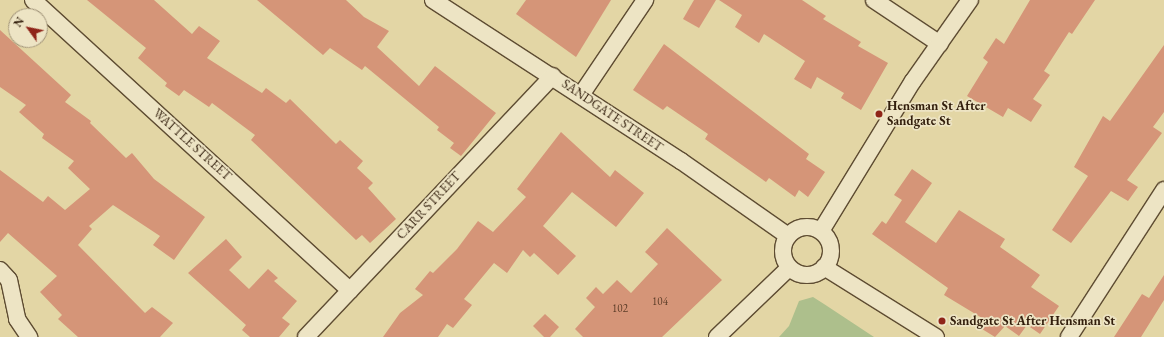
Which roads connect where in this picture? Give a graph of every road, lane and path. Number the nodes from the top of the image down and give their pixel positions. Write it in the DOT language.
graph roads {
  1 [pos="33,0"];
  2 [pos="433,0"];
  3 [pos="645,0"];
  4 [pos="874,0"];
  5 [pos="970,0"];
  6 [pos="940,44"];
  7 [pos="553,76"];
  8 [pos="581,95"];
  9 [pos="1164,190"];
  10 [pos="821,232"];
  11 [pos="788,236"];
  12 [pos="824,267"];
  13 [pos="789,268"];
  14 [pos="0,270"];
  15 [pos="350,290"];
  16 [pos="29,337"];
  17 [pos="306,337"];
  18 [pos="717,337"];
  19 [pos="936,337"];
  20 [pos="1070,337"];
  1 -- 15 [label="street, WATTLE STREET"];
  2 -- 7 [label="street, SANDGATE STREET"];
  3 -- 8 [label="street"];
  4 -- 6 [label="street"];
  5 -- 6 [label="street"];
  6 -- 10 [label="street"];
  7 -- 8 [label="street, SANDGATE STREET"];
  7 -- 15 [label="street, CARR STREET"];
  8 -- 11 [label="street, SANDGATE STREET"];
  9 -- 20 [label="street"];
  10 -- 11 [label="street"];
  10 -- 12 [label="street"];
  11 -- 13 [label="street"];
  12 -- 13 [label="street"];
  12 -- 19 [label="street"];
  13 -- 18 [label="street"];
  14 -- 16 [label="street"];
  15 -- 17 [label="street, CARR STREET"];
}
